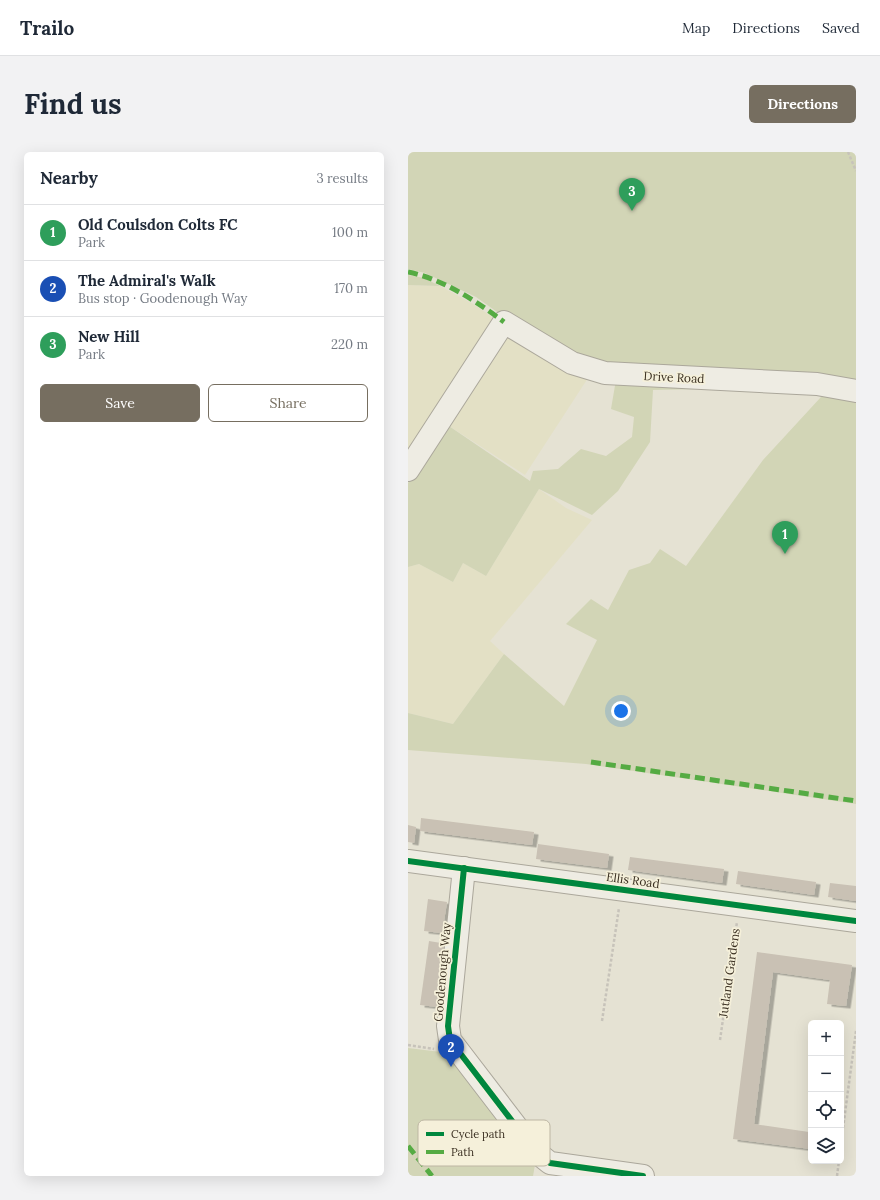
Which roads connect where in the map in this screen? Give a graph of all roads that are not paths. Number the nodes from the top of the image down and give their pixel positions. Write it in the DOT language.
graph roads {
  1 [pos="856,391"];
  2 [pos="408,470"];
  3 [pos="408,861"];
  4 [pos="464,868"];
  5 [pos="856,921"];
  6 [pos="511,1120"];
  7 [pos="550,1163"];
  8 [pos="643,1176"];
  1 -- 2 [label="street, Drive Road"];
  3 -- 4 [label="street, Ellis Road"];
  4 -- 5 [label="street, Ellis Road"];
  4 -- 6 [label="street, Goodenough Way"];
  7 -- 8 [label="street, Goodenough Way"];
}
